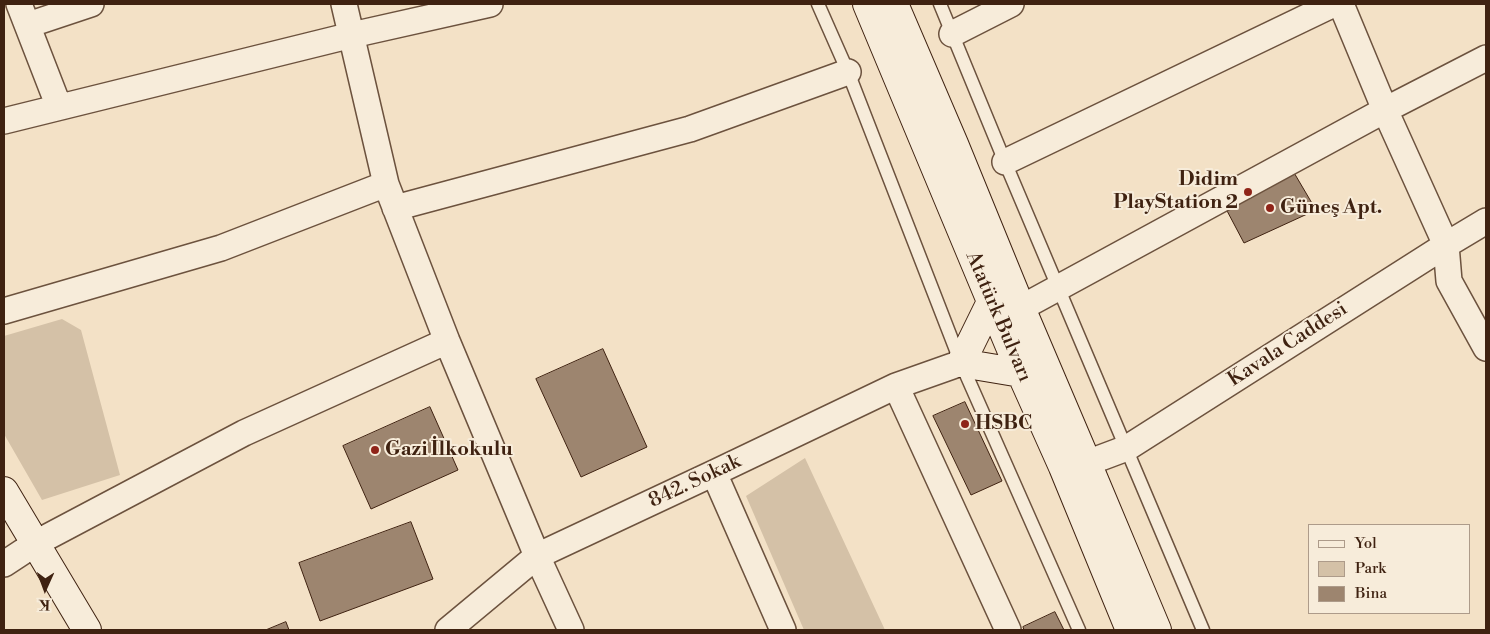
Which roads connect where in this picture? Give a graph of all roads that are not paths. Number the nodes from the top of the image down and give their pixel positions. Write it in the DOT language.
graph roads {
  1 [pos="91,4"];
  2 [pos="344,4"];
  3 [pos="490,4"];
  4 [pos="818,4"];
  5 [pos="867,4"];
  6 [pos="894,4"];
  7 [pos="940,4"];
  8 [pos="1011,4"];
  9 [pos="1334,4"];
  10 [pos="1341,4"];
  11 [pos="23,15"];
  12 [pos="952,34"];
  13 [pos="352,35"];
  14 [pos="1486,58"];
  15 [pos="848,72"];
  16 [pos="59,107"];
  17 [pos="1385,110"];
  18 [pos="4,121"];
  19 [pos="1005,162"];
  20 [pos="386,184"];
  21 [pos="395,208"];
  22 [pos="1486,222"];
  23 [pos="1446,245"];
  24 [pos="1057,287"];
  25 [pos="991,302"];
  26 [pos="1021,308"];
  27 [pos="4,312"];
  28 [pos="447,341"];
  29 [pos="1486,348"];
  30 [pos="961,363"];
  31 [pos="1021,373"];
  32 [pos="896,386"];
  33 [pos="1127,448"];
  34 [pos="1088,463"];
  35 [pos="714,473"];
  36 [pos="4,491"];
  37 [pos="36,543"];
  38 [pos="537,556"];
  39 [pos="4,564"];
  40 [pos="87,630"];
  41 [pos="448,630"];
  42 [pos="571,630"];
  43 [pos="783,630"];
  44 [pos="1008,630"];
  45 [pos="1079,630"];
  46 [pos="1130,630"];
  47 [pos="1157,630"];
  48 [pos="1204,630"];
  1 -- 11 [label="street"];
  2 -- 13 [label="street"];
  3 -- 13 [label="street"];
  4 -- 15 [label="lane"];
  5 -- 25 [label="main road, Atatürk Bulvarı"];
  6 -- 26 [label="main road, Atatürk Bulvarı"];
  7 -- 12 [label="lane"];
  8 -- 12 [label="street"];
  9 -- 19 [label="street"];
  10 -- 17 [label="street"];
  11 -- 16 [label="street"];
  12 -- 19 [label="lane"];
  13 -- 16 [label="street"];
  13 -- 20 [label="street"];
  14 -- 17 [label="street"];
  15 -- 21 [label="street"];
  15 -- 30 [label="lane"];
  16 -- 18 [label="street"];
  17 -- 23 [label="street"];
  17 -- 24 [label="street"];
  19 -- 24 [label="lane"];
  20 -- 21 [label="street"];
  20 -- 27 [label="street"];
  21 -- 28 [label="street"];
  22 -- 23 [label="street, Kavala Caddesi"];
  23 -- 29 [label="street"];
  23 -- 33 [label="street, Kavala Caddesi"];
  24 -- 26 [label="street"];
  24 -- 33 [label="lane"];
  25 -- 30 [label="main road"];
  25 -- 31 [label="main road, Atatürk Bulvarı"];
  26 -- 34 [label="main road, Atatürk Bulvarı"];
  28 -- 37 [label="street"];
  28 -- 38 [label="street"];
  30 -- 31 [label="main road"];
  30 -- 32 [label="street, 842. Sokak"];
  30 -- 45 [label="lane"];
  31 -- 46 [label="main road, Atatürk Bulvarı"];
  32 -- 35 [label="street, 842. Sokak"];
  32 -- 44 [label="street"];
  33 -- 34 [label="street, Kavala Caddesi"];
  33 -- 48 [label="lane"];
  34 -- 47 [label="main road, Atatürk Bulvarı"];
  35 -- 38 [label="street, 842. Sokak"];
  35 -- 43 [label="street"];
  36 -- 37 [label="main road"];
  37 -- 39 [label="street"];
  37 -- 40 [label="main road"];
  38 -- 41 [label="street, 842. Sokak"];
  38 -- 42 [label="street"];
}
